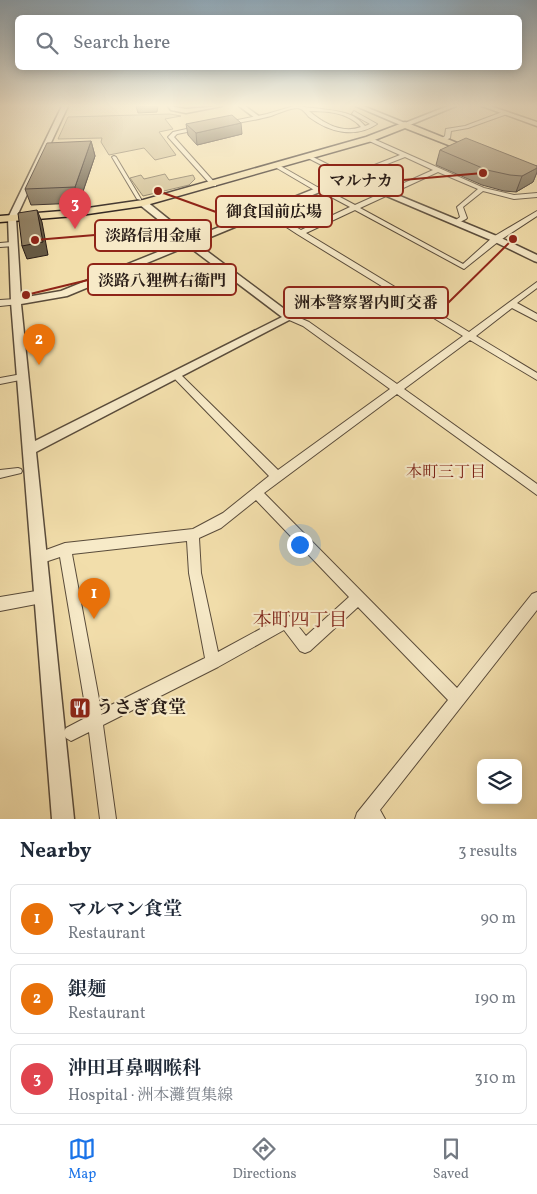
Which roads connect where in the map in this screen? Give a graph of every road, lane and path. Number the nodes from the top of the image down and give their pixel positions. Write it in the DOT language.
graph roads {
  1 [pos="47,144"];
  2 [pos="178,144"];
  3 [pos="351,144"];
  4 [pos="380,144"];
  5 [pos="453,144"];
  6 [pos="404,155"];
  7 [pos="482,155"];
  8 [pos="310,156"];
  9 [pos="114,157"];
  10 [pos="277,166"];
  11 [pos="437,170"];
  12 [pos="349,177"];
  13 [pos="214,185"];
  14 [pos="320,189"];
  15 [pos="482,189"];
  16 [pos="385,194"];
  17 [pos="537,194"];
  18 [pos="141,201"];
  19 [pos="355,208"];
  20 [pos="264,211"];
  21 [pos="537,213"];
  22 [pos="12,218"];
  23 [pos="0,219"];
  24 [pos="456,222"];
  25 [pos="299,233"];
  26 [pos="496,239"];
  27 [pos="191,243"];
  28 [pos="12,244"];
  29 [pos="0,245"];
  30 [pos="537,259"];
  31 [pos="537,284"];
  32 [pos="8,303"];
  33 [pos="512,304"];
  34 [pos="290,316"];
  35 [pos="537,318"];
  36 [pos="468,336"];
  37 [pos="176,375"];
  38 [pos="22,377"];
  39 [pos="537,377"];
  40 [pos="0,381"];
  41 [pos="398,390"];
  42 [pos="29,450"];
  43 [pos="18,472"];
  44 [pos="0,474"];
  45 [pos="277,476"];
  46 [pos="537,490"];
  47 [pos="257,493"];
  48 [pos="193,535"];
  49 [pos="65,549"];
  50 [pos="39,558"];
  51 [pos="42,597"];
  52 [pos="359,598"];
  53 [pos="537,599"];
  54 [pos="0,604"];
  55 [pos="212,662"];
  56 [pos="458,700"];
  57 [pos="95,720"];
  58 [pos="71,733"];
  59 [pos="370,816"];
  60 [pos="63,819"];
  61 [pos="108,819"];
  1 -- 22 [label="street"];
  2 -- 13 [label="street"];
  3 -- 8 [label="main road"];
  4 -- 6 [label="street"];
  5 -- 7 [label="main road"];
  6 -- 11 [label="street"];
  6 -- 12 [label="street"];
  8 -- 10 [label="main road"];
  8 -- 12 [label="street"];
  9 -- 18 [label="street"];
  10 -- 13 [label="main road"];
  10 -- 14 [label="street"];
  11 -- 15 [label="street"];
  11 -- 16 [label="street"];
  12 -- 14 [label="street"];
  12 -- 16 [label="street"];
  13 -- 18 [label="main road"];
  14 -- 19 [label="street"];
  14 -- 20 [label="street"];
  15 -- 17 [label="street"];
  15 -- 24 [label="street"];
  16 -- 19 [label="street"];
  16 -- 24 [label="street"];
  18 -- 22 [label="main road"];
  18 -- 27 [label="street"];
  19 -- 25 [label="street"];
  19 -- 26 [label="street"];
  20 -- 25 [label="street"];
  20 -- 27 [label="street"];
  21 -- 26 [label="street"];
  22 -- 23 [label="main road"];
  22 -- 28 [label="street"];
  24 -- 26 [label="street"];
  25 -- 36 [label="street"];
  26 -- 30 [label="street"];
  27 -- 32 [label="street"];
  27 -- 34 [label="street"];
  28 -- 29 [label="street"];
  28 -- 32 [label="street"];
  31 -- 33 [label="street"];
  32 -- 38 [label="street"];
  33 -- 35 [label="street"];
  33 -- 36 [label="street"];
  34 -- 37 [label="street"];
  34 -- 41 [label="street"];
  36 -- 39 [label="street"];
  36 -- 41 [label="street"];
  37 -- 42 [label="street"];
  37 -- 45 [label="street"];
  38 -- 40 [label="street"];
  38 -- 42 [label="street"];
  41 -- 45 [label="street"];
  41 -- 46 [label="street"];
  42 -- 50 [label="street"];
  43 -- 44 [label="street"];
  45 -- 47 [label="street"];
  47 -- 48 [label="street"];
  47 -- 52 [label="street"];
  48 -- 49 [label="street"];
  48 -- 55 [label="street"];
  49 -- 50 [label="street"];
  49 -- 57 [label="street"];
  50 -- 51 [label="street"];
  51 -- 54 [label="street"];
  51 -- 60 [label="street"];
  52 -- 55 [label="street"];
  52 -- 56 [label="street"];
  53 -- 56 [label="street"];
  55 -- 57 [label="street"];
  56 -- 59 [label="street"];
  57 -- 58 [label="street"];
  57 -- 61 [label="street"];
}
